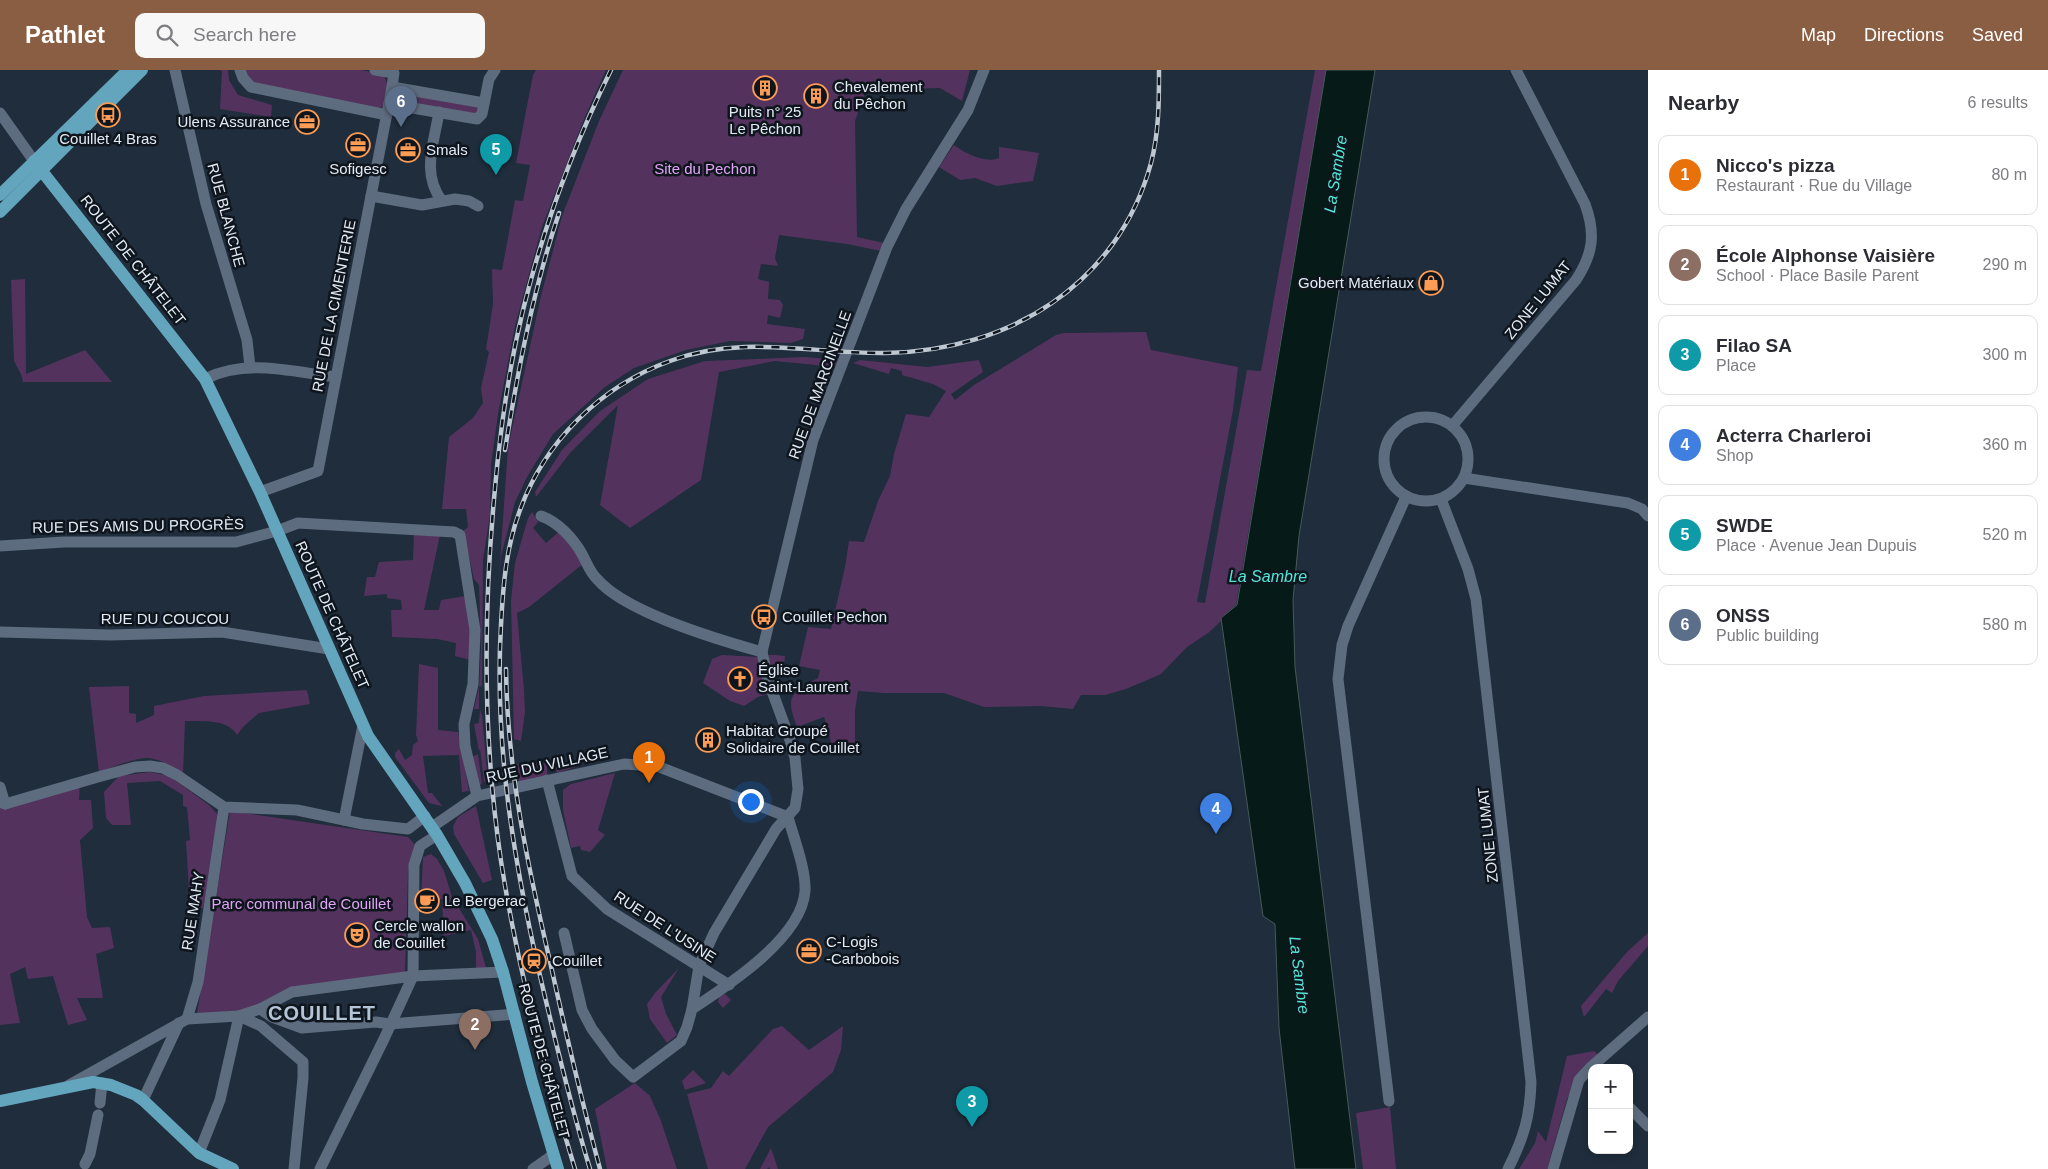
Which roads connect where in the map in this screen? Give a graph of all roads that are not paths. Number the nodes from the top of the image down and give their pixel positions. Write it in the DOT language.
graph roads {
  1 [pos="128,70"];
  2 [pos="142,70"];
  3 [pos="175,70"];
  4 [pos="240,70"];
  5 [pos="375,70"];
  6 [pos="495,70"];
  7 [pos="984,70"];
  8 [pos="1516,70"];
  9 [pos="392,87"];
  10 [pos="484,103"];
  11 [pos="388,109"];
  12 [pos="439,112"];
  13 [pos="0,113"];
  14 [pos="38,166"];
  15 [pos="0,195"];
  16 [pos="371,196"];
  17 [pos="442,201"];
  18 [pos="478,206"];
  19 [pos="0,212"];
  20 [pos="250,367"];
  21 [pos="336,377"];
  22 [pos="205,379"];
  23 [pos="1452,426"];
  24 [pos="1464,478"];
  25 [pos="260,492"];
  26 [pos="1406,497"];
  27 [pos="1441,499"];
  28 [pos="541,516"];
  29 [pos="1648,516"];
  30 [pos="277,531"];
  31 [pos="0,546"];
  32 [pos="0,632"];
  33 [pos="329,649"];
  34 [pos="762,652"];
  35 [pos="363,725"];
  36 [pos="546,780"];
  37 [pos="0,787"];
  38 [pos="477,796"];
  39 [pos="3,803"];
  40 [pos="224,807"];
  41 [pos="788,817"];
  42 [pos="344,820"];
  43 [pos="431,826"];
  44 [pos="408,829"];
  45 [pos="420,846"];
  46 [pos="564,933"];
  47 [pos="699,966"];
  48 [pos="503,972"];
  49 [pos="412,976"];
  50 [pos="729,985"];
  51 [pos="260,1009"];
  52 [pos="692,1009"];
  53 [pos="514,1014"];
  54 [pos="239,1016"];
  55 [pos="1648,1017"];
  56 [pos="183,1021"];
  57 [pos="390,1024"];
  58 [pos="1596,1064"];
  59 [pos="1588,1072"];
  60 [pos="102,1083"];
  61 [pos="66,1087"];
  62 [pos="143,1100"];
  63 [pos="0,1101"];
  64 [pos="1389,1101"];
  65 [pos="100,1103"];
  66 [pos="1631,1109"];
  67 [pos="98,1115"];
  68 [pos="1648,1126"];
  69 [pos="198,1153"];
  70 [pos="553,1155"];
  71 [pos="85,1164"];
  72 [pos="232,1169"];
  73 [pos="294,1169"];
  74 [pos="320,1169"];
  75 [pos="533,1169"];
  76 [pos="558,1169"];
  77 [pos="1508,1169"];
  78 [pos="1553,1169"];
  1 -- 14 [label="main road"];
  2 -- 14 [label="main road"];
  3 -- 20 [label="street, RUE BLANCHE"];
  4 -- 11 [label="street"];
  5 -- 9 [label="street"];
  6 -- 10 [label="street"];
  7 -- 34 [label="street, RUE DE MARCINELLE"];
  8 -- 23 [label="street, ZONE LUMAT"];
  9 -- 10 [label="street"];
  9 -- 11 [label="street, RUE DE LA CIMENTERIE"];
  10 -- 12 [label="street"];
  11 -- 12 [label="street"];
  11 -- 16 [label="street, RUE DE LA CIMENTERIE"];
  12 -- 17 [label="street"];
  13 -- 14 [label="street, ROUTE DE CHÂTELET"];
  14 -- 15 [label="main road"];
  14 -- 19 [label="main road"];
  14 -- 22 [label="main road, ROUTE DE CHÂTELET"];
  16 -- 17 [label="street"];
  16 -- 21 [label="street, RUE DE LA CIMENTERIE"];
  17 -- 18 [label="street"];
  20 -- 21 [label="street"];
  20 -- 22 [label="street"];
  21 -- 25 [label="street, RUE DE LA CIMENTERIE"];
  22 -- 25 [label="main road, ROUTE DE CHÂTELET"];
  23 -- 24 [label="street"];
  23 -- 26 [label="street"];
  24 -- 27 [label="street"];
  24 -- 29 [label="street"];
  25 -- 30 [label="main road, ROUTE DE CHÂTELET"];
  26 -- 27 [label="street"];
  26 -- 64 [label="street"];
  27 -- 77 [label="street, ZONE LUMAT"];
  28 -- 34 [label="street"];
  30 -- 31 [label="street, RUE DES AMIS DU PROGRÈS"];
  30 -- 33 [label="main road, ROUTE DE CHÂTELET"];
  30 -- 38 [label="street, RUE DES AMIS DU PROGRÈS"];
  32 -- 33 [label="street, RUE DU COUCOU"];
  33 -- 35 [label="main road, ROUTE DE CHÂTELET"];
  34 -- 41 [label="street, RUE DE MARCINELLE"];
  35 -- 42 [label="street"];
  35 -- 43 [label="main road, ROUTE DE CHÂTELET"];
  36 -- 38 [label="street, RUE DU VILLAGE"];
  36 -- 41 [label="street, RUE DU VILLAGE"];
  36 -- 47 [label="street, RUE DE L'USINE"];
  37 -- 39 [label="street"];
  38 -- 43 [label="street, RUE DU VILLAGE"];
  39 -- 40 [label="street"];
  40 -- 42 [label="street"];
  40 -- 56 [label="street, RUE MAHY"];
  41 -- 47 [label="street, RUE DE MARCINELLE"];
  41 -- 50 [label="street"];
  42 -- 44 [label="street"];
  43 -- 44 [label="street"];
  43 -- 45 [label="street"];
  43 -- 48 [label="main road, ROUTE DE CHÂTELET"];
  44 -- 45 [label="street"];
  45 -- 49 [label="street"];
  46 -- 52 [label="street, RUE DE MARCINELLE"];
  47 -- 50 [label="street, RUE DE L'USINE"];
  47 -- 52 [label="street, RUE DE MARCINELLE"];
  48 -- 49 [label="street"];
  48 -- 53 [label="main road, ROUTE DE CHÂTELET"];
  49 -- 51 [label="street"];
  49 -- 57 [label="street"];
  50 -- 52 [label="street"];
  51 -- 54 [label="street"];
  51 -- 57 [label="street"];
  53 -- 57 [label="street"];
  53 -- 70 [label="main road, ROUTE DE CHÂTELET"];
  54 -- 56 [label="street"];
  54 -- 69 [label="street"];
  54 -- 73 [label="street"];
  55 -- 58 [label="street"];
  56 -- 61 [label="street"];
  56 -- 62 [label="street, RUE MAHY"];
  57 -- 74 [label="street"];
  59 -- 78 [label="street"];
  60 -- 61 [label="main road"];
  60 -- 62 [label="main road"];
  60 -- 65 [label="street"];
  61 -- 63 [label="main road"];
  62 -- 69 [label="main road"];
  66 -- 68 [label="street"];
  67 -- 71 [label="street"];
  69 -- 72 [label="main road"];
  70 -- 75 [label="street"];
  70 -- 76 [label="main road, ROUTE DE CHÂTELET"];
}
